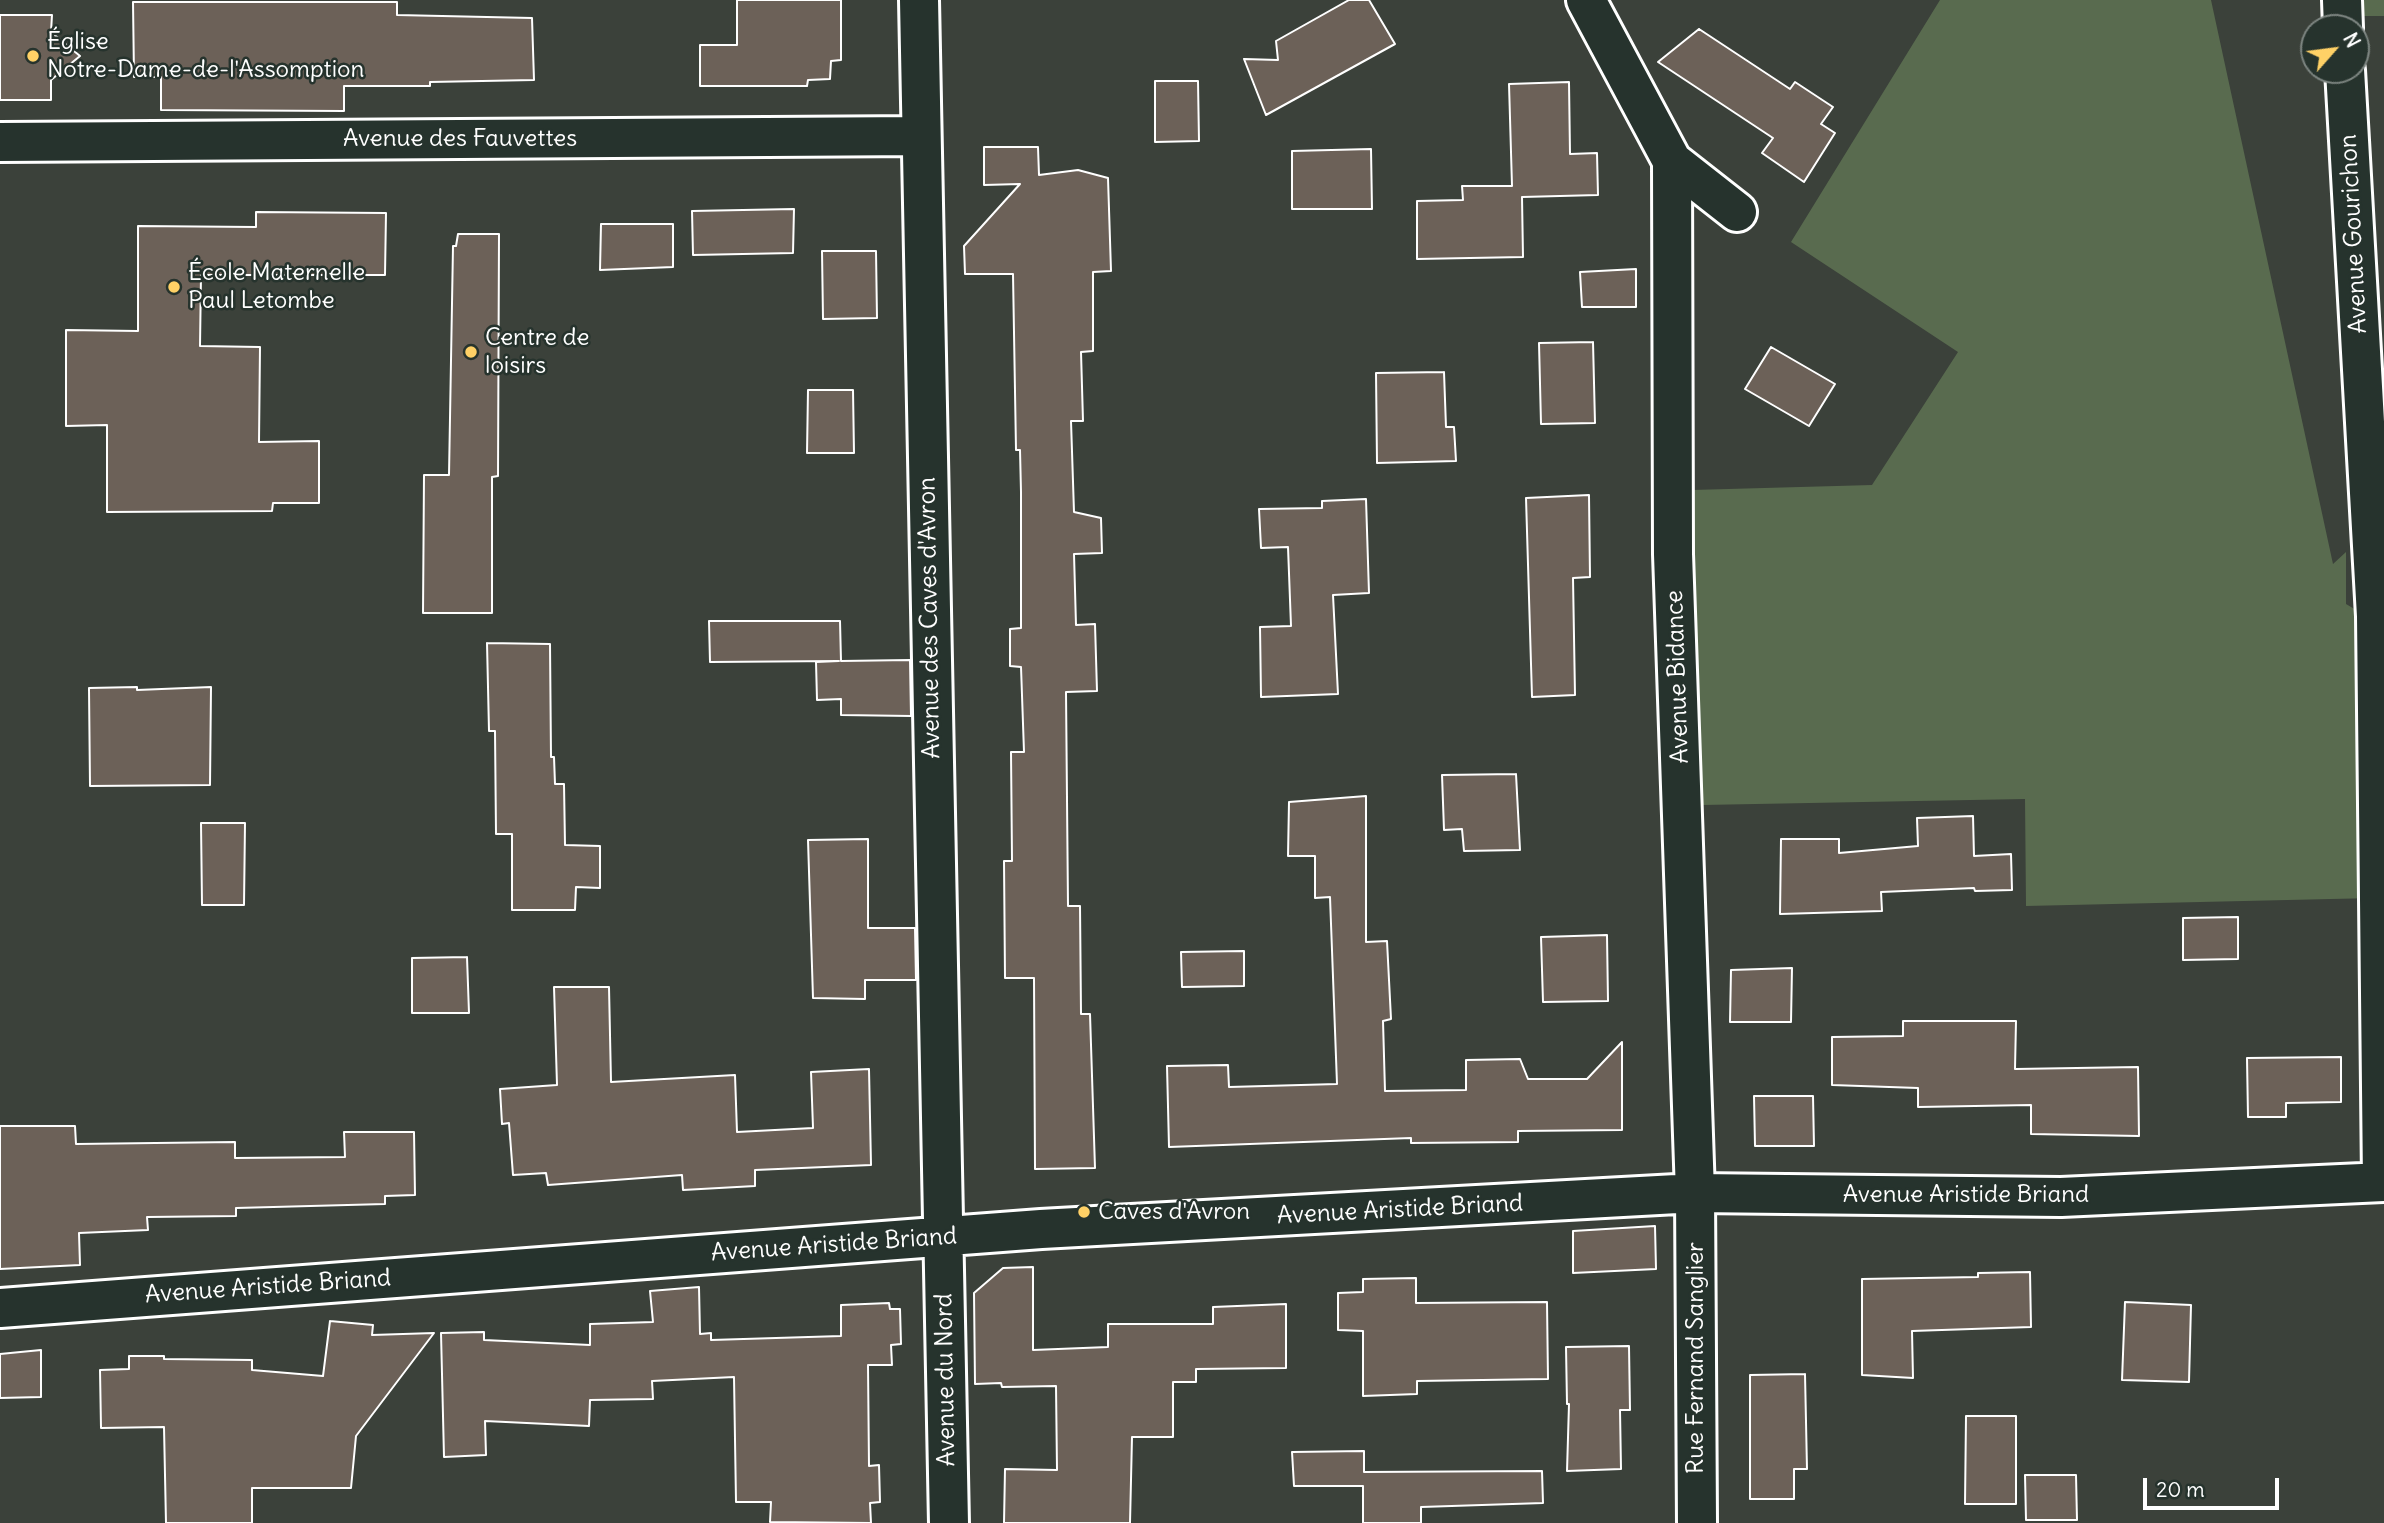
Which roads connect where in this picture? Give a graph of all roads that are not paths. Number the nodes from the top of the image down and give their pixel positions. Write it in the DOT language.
graph roads {
  1 [pos="919,0"];
  2 [pos="1586,0"];
  3 [pos="2346,84"];
  4 [pos="920,136"];
  5 [pos="0,142"];
  6 [pos="1672,161"];
  7 [pos="1737,212"];
  8 [pos="2383,1181"];
  9 [pos="1695,1193"];
  10 [pos="943,1236"];
  11 [pos="0,1308"];
  12 [pos="948,1523"];
  13 [pos="1697,1523"];
  1 -- 4 [label="street, Avenue des Caves d'Avron"];
  2 -- 6 [label="street"];
  3 -- 8 [label="street, Avenue Gourichon"];
  4 -- 5 [label="street, Avenue des Fauvettes"];
  4 -- 10 [label="street, Avenue des Caves d'Avron"];
  6 -- 7 [label="street"];
  6 -- 9 [label="street, Avenue Bidance"];
  8 -- 9 [label="street, Avenue Aristide Briand"];
  9 -- 10 [label="street, Avenue Aristide Briand"];
  9 -- 13 [label="street, Rue Fernand Sanglier"];
  10 -- 11 [label="street, Avenue Aristide Briand"];
  10 -- 12 [label="street, Avenue du Nord"];
}
